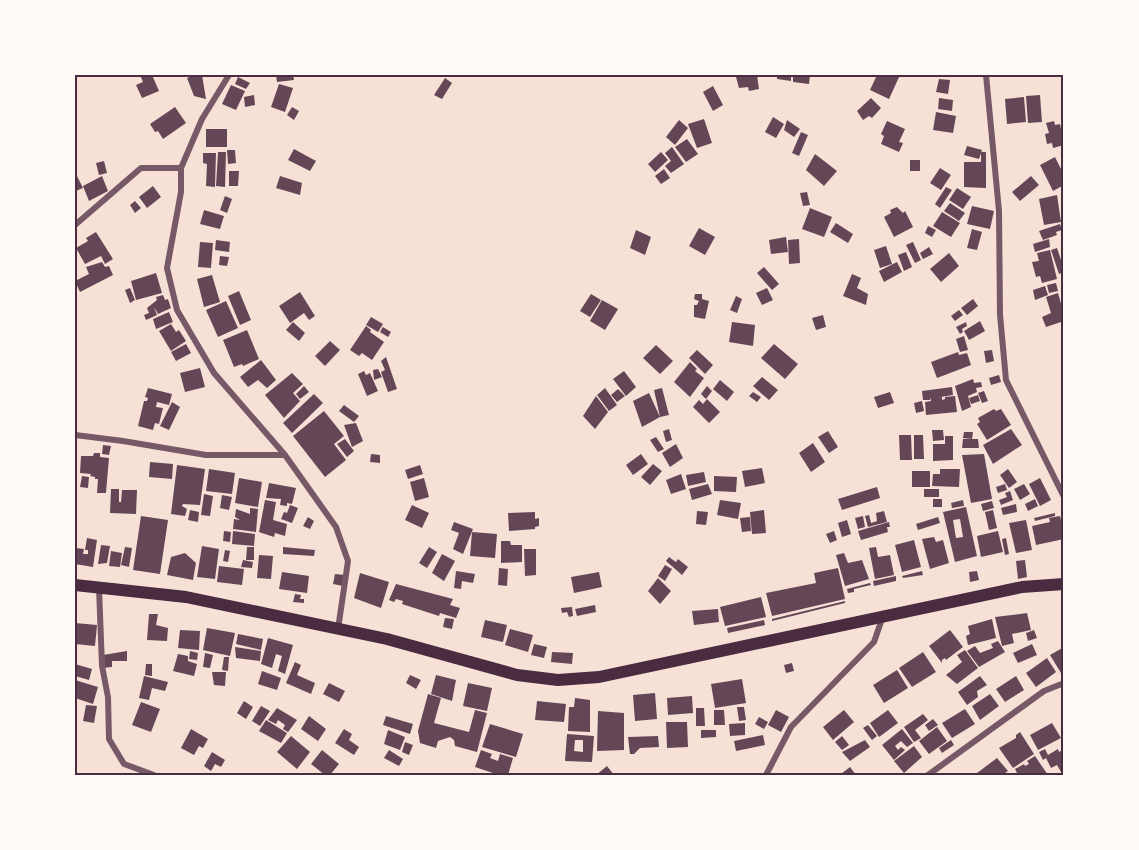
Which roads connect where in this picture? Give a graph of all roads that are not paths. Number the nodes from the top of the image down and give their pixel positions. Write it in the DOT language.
graph roads {
  1 [pos="229,75"];
  2 [pos="986,75"];
  3 [pos="181,168"];
  4 [pos="75,225"];
  5 [pos="75,435"];
  6 [pos="285,455"];
  7 [pos="1064,498"];
  8 [pos="1064,584"];
  9 [pos="75,585"];
  10 [pos="99,587"];
  11 [pos="883,616"];
  12 [pos="338,629"];
  13 [pos="1064,683"];
  14 [pos="154,775"];
  15 [pos="766,775"];
  16 [pos="928,775"];
  1 -- 3 [label="street"];
  2 -- 7 [label="street"];
  3 -- 4 [label="street"];
  3 -- 6 [label="street"];
  5 -- 6 [label="street"];
  6 -- 12 [label="street"];
  8 -- 11 [label="highway"];
  9 -- 10 [label="highway"];
  10 -- 12 [label="highway"];
  10 -- 14 [label="street"];
  11 -- 12 [label="highway"];
  11 -- 15 [label="street"];
  13 -- 16 [label="street"];
}
